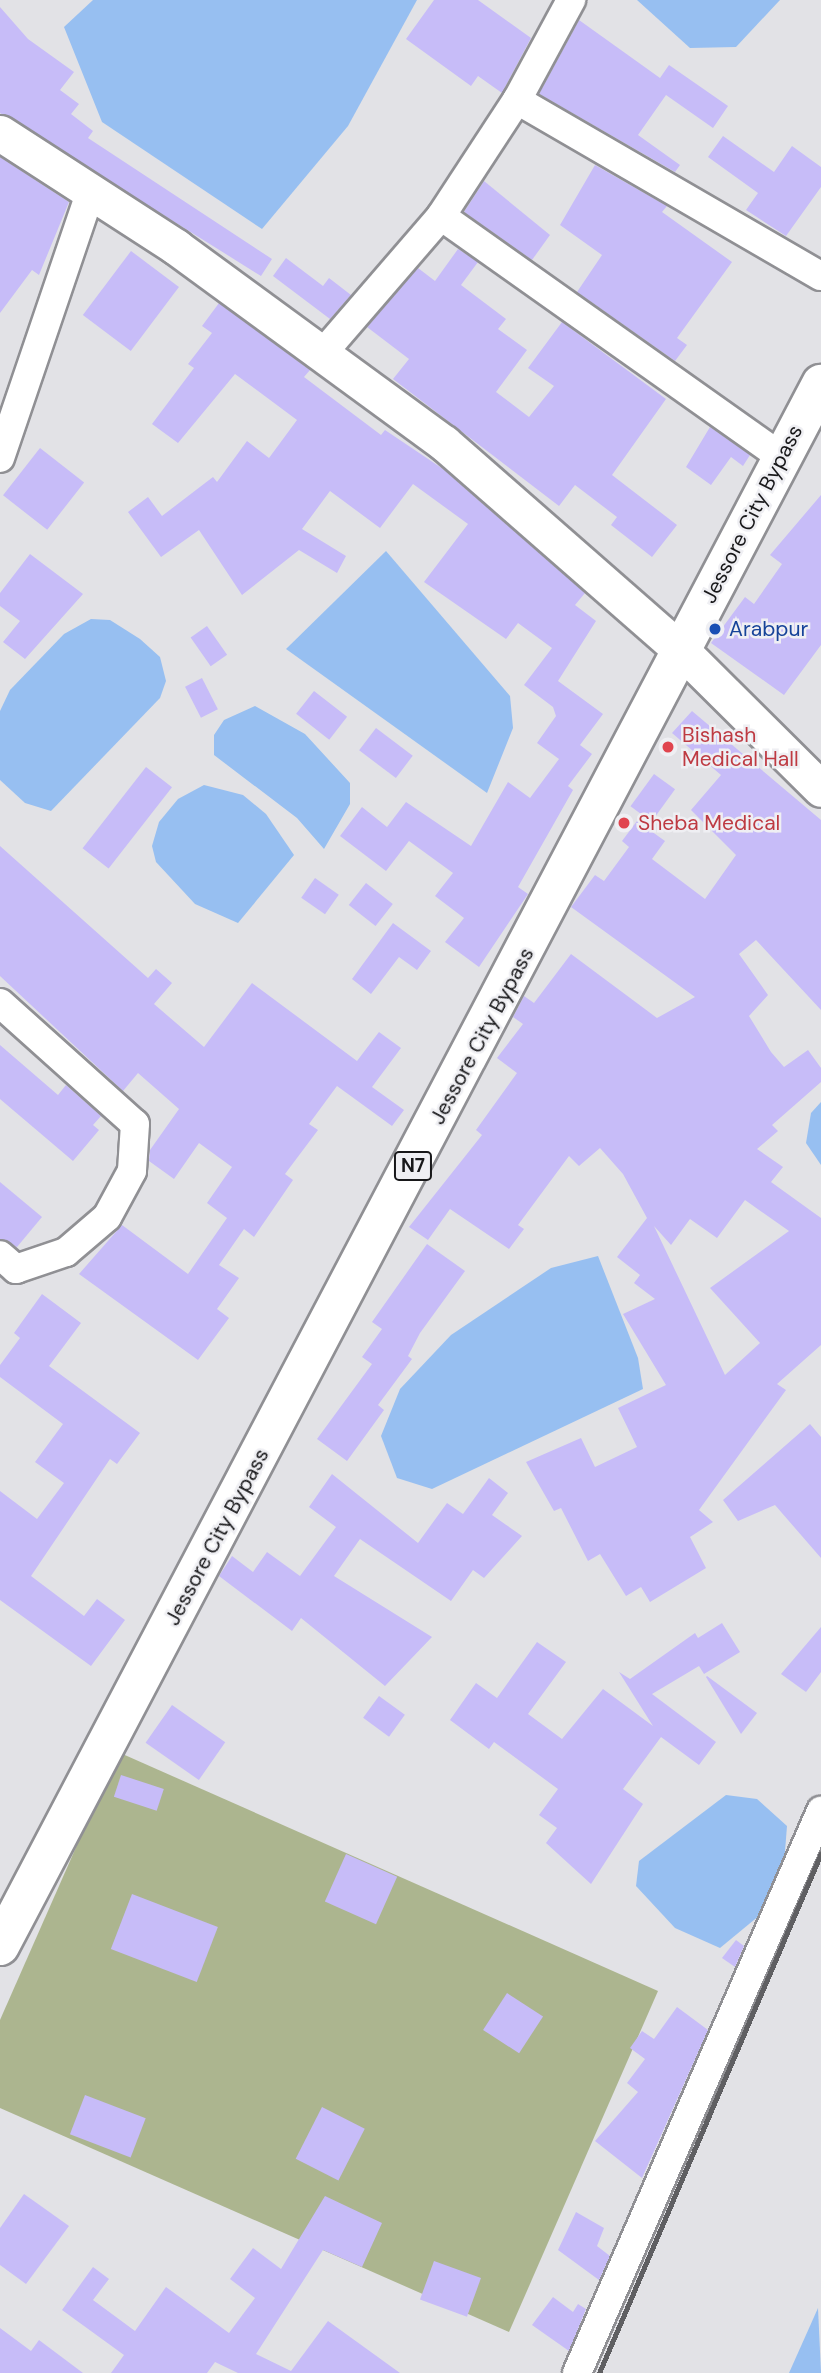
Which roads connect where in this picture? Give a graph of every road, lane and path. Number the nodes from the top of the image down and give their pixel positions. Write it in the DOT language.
graph roads {
  1 [pos="571,0"];
  2 [pos="517,100"];
  3 [pos="0,133"];
  4 [pos="91,190"];
  5 [pos="441,216"];
  6 [pos="821,276"];
  7 [pos="323,354"];
  8 [pos="821,384"];
  9 [pos="779,455"];
  10 [pos="0,458"];
  11 [pos="683,652"];
  12 [pos="821,789"];
  13 [pos="0,1003"];
  14 [pos="0,1255"];
  15 [pos="821,1811"];
  16 [pos="0,1946"];
  17 [pos="577,2373"];
  1 -- 2 [label="street"];
  2 -- 5 [label="street"];
  2 -- 6 [label="street"];
  3 -- 4 [label="street"];
  4 -- 7 [label="street"];
  4 -- 10 [label="street"];
  5 -- 7 [label="street"];
  5 -- 9 [label="street"];
  7 -- 11 [label="street"];
  8 -- 9 [label="highway, Jessore City Bypass / N7"];
  9 -- 11 [label="highway, Jessore City Bypass / N7"];
  11 -- 12 [label="street"];
  11 -- 16 [label="highway, Jessore City Bypass / N7"];
  13 -- 14 [label="street"];
  15 -- 17 [label="street"];
}
